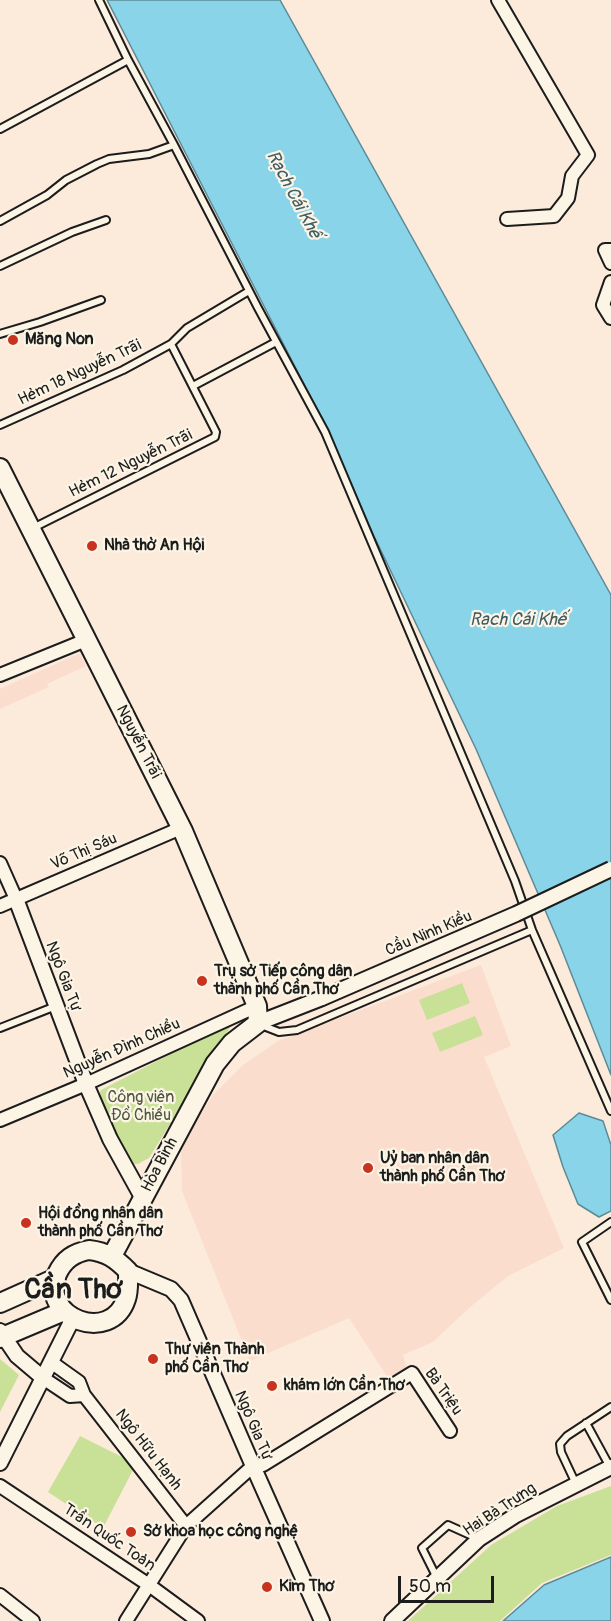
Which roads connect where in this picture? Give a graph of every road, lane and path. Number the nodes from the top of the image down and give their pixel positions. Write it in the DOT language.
graph roads {
  1 [pos="99,0"];
  2 [pos="498,0"];
  3 [pos="128,60"];
  4 [pos="0,129"];
  5 [pos="174,145"];
  6 [pos="507,219"];
  7 [pos="106,220"];
  8 [pos="0,221"];
  9 [pos="611,250"];
  10 [pos="611,263"];
  11 [pos="0,266"];
  12 [pos="611,282"];
  13 [pos="249,291"];
  14 [pos="101,300"];
  15 [pos="611,318"];
  16 [pos="0,334"];
  17 [pos="276,342"];
  18 [pos="171,344"];
  19 [pos="193,386"];
  20 [pos="0,426"];
  21 [pos="0,468"];
  22 [pos="30,530"];
  23 [pos="86,640"];
  24 [pos="0,675"];
  25 [pos="181,828"];
  26 [pos="0,863"];
  27 [pos="611,868"];
  28 [pos="16,899"];
  29 [pos="0,906"];
  30 [pos="532,930"];
  31 [pos="56,1006"];
  32 [pos="257,1014"];
  33 [pos="0,1028"];
  34 [pos="86,1084"];
  35 [pos="611,1111"];
  36 [pos="0,1120"];
  37 [pos="142,1197"];
  38 [pos="611,1222"];
  39 [pos="112,1256"];
  40 [pos="128,1271"];
  41 [pos="56,1278"];
  42 [pos="611,1300"];
  43 [pos="0,1303"];
  44 [pos="68,1315"];
  45 [pos="1,1335"];
  46 [pos="51,1362"];
  47 [pos="43,1378"];
  48 [pos="84,1395"];
  49 [pos="611,1407"];
  50 [pos="586,1423"];
  51 [pos="450,1431"];
  52 [pos="0,1464"];
  53 [pos="253,1466"];
  54 [pos="611,1467"];
  55 [pos="576,1484"];
  56 [pos="0,1486"];
  57 [pos="186,1526"];
  58 [pos="480,1539"];
  59 [pos="438,1578"];
  60 [pos="150,1585"];
  61 [pos="0,1595"];
  62 [pos="33,1621"];
  63 [pos="126,1621"];
  64 [pos="198,1621"];
  65 [pos="322,1621"];
  66 [pos="392,1621"];
  1 -- 3 [label="lane"];
  2 -- 6 [label="street"];
  3 -- 4 [label="lane"];
  3 -- 5 [label="lane"];
  5 -- 8 [label="lane"];
  5 -- 13 [label="lane"];
  7 -- 11 [label="lane"];
  9 -- 10 [label="street"];
  12 -- 15 [label="street"];
  13 -- 17 [label="lane"];
  13 -- 18 [label="lane, Hẻm 18 Nguyễn Trãi"];
  14 -- 16 [label="lane"];
  17 -- 19 [label="lane"];
  17 -- 30 [label="lane"];
  18 -- 19 [label="lane, Hẻm 12 Nguyễn Trãi"];
  18 -- 20 [label="lane, Hẻm 18 Nguyễn Trãi"];
  19 -- 22 [label="lane, Hẻm 12 Nguyễn Trãi"];
  21 -- 22 [label="main road, Nguyễn Trãi"];
  22 -- 23 [label="main road, Nguyễn Trãi"];
  23 -- 24 [label="street"];
  23 -- 25 [label="main road, Nguyễn Trãi"];
  25 -- 28 [label="street, Võ Thị Sáu"];
  25 -- 32 [label="main road, Nguyễn Trãi"];
  26 -- 28 [label="street"];
  27 -- 32 [label="street, Cầu Ninh Kiều, bridge"];
  28 -- 29 [label="street, Võ Thị Sáu"];
  28 -- 31 [label="street, Ngô Gia Tự"];
  30 -- 32 [label="lane"];
  30 -- 35 [label="lane"];
  31 -- 33 [label="lane"];
  31 -- 34 [label="street, Ngô Gia Tự"];
  32 -- 34 [label="street, Nguyễn Đình Chiểu"];
  32 -- 37 [label="main road, Hòa Bình"];
  34 -- 36 [label="street, Nguyễn Đình Chiểu"];
  34 -- 37 [label="street, Ngô Gia Tự"];
  37 -- 39 [label="main road, Hòa Bình"];
  38 -- 42 [label="lane"];
  39 -- 40 [label="main road"];
  39 -- 41 [label="main road"];
  40 -- 44 [label="main road"];
  40 -- 53 [label="street, Ngô Gia Tự"];
  41 -- 43 [label="main road"];
  41 -- 44 [label="main road"];
  44 -- 45 [label="main road"];
  44 -- 46 [label="street"];
  45 -- 47 [label="street"];
  46 -- 47 [label="street"];
  46 -- 48 [label="street, Ngô Hữu Hạnh"];
  47 -- 48 [label="street"];
  47 -- 52 [label="street"];
  48 -- 57 [label="street, Ngô Hữu Hạnh"];
  49 -- 50 [label="lane"];
  50 -- 54 [label="lane"];
  50 -- 55 [label="lane"];
  51 -- 53 [label="street, Bà Triệu"];
  53 -- 57 [label="street"];
  53 -- 65 [label="street, Ngô Gia Tự"];
  54 -- 55 [label="street, Hai Bà Trưng"];
  55 -- 58 [label="street, Hai Bà Trưng"];
  56 -- 60 [label="street, Trần Quốc Toản"];
  57 -- 60 [label="street"];
  58 -- 59 [label="street, Hai Bà Trưng"];
  58 -- 59 [label="lane"];
  59 -- 66 [label="street, Hai Bà Trưng"];
  60 -- 63 [label="street"];
  60 -- 64 [label="street, Trần Quốc Toản"];
  61 -- 62 [label="street"];
}
